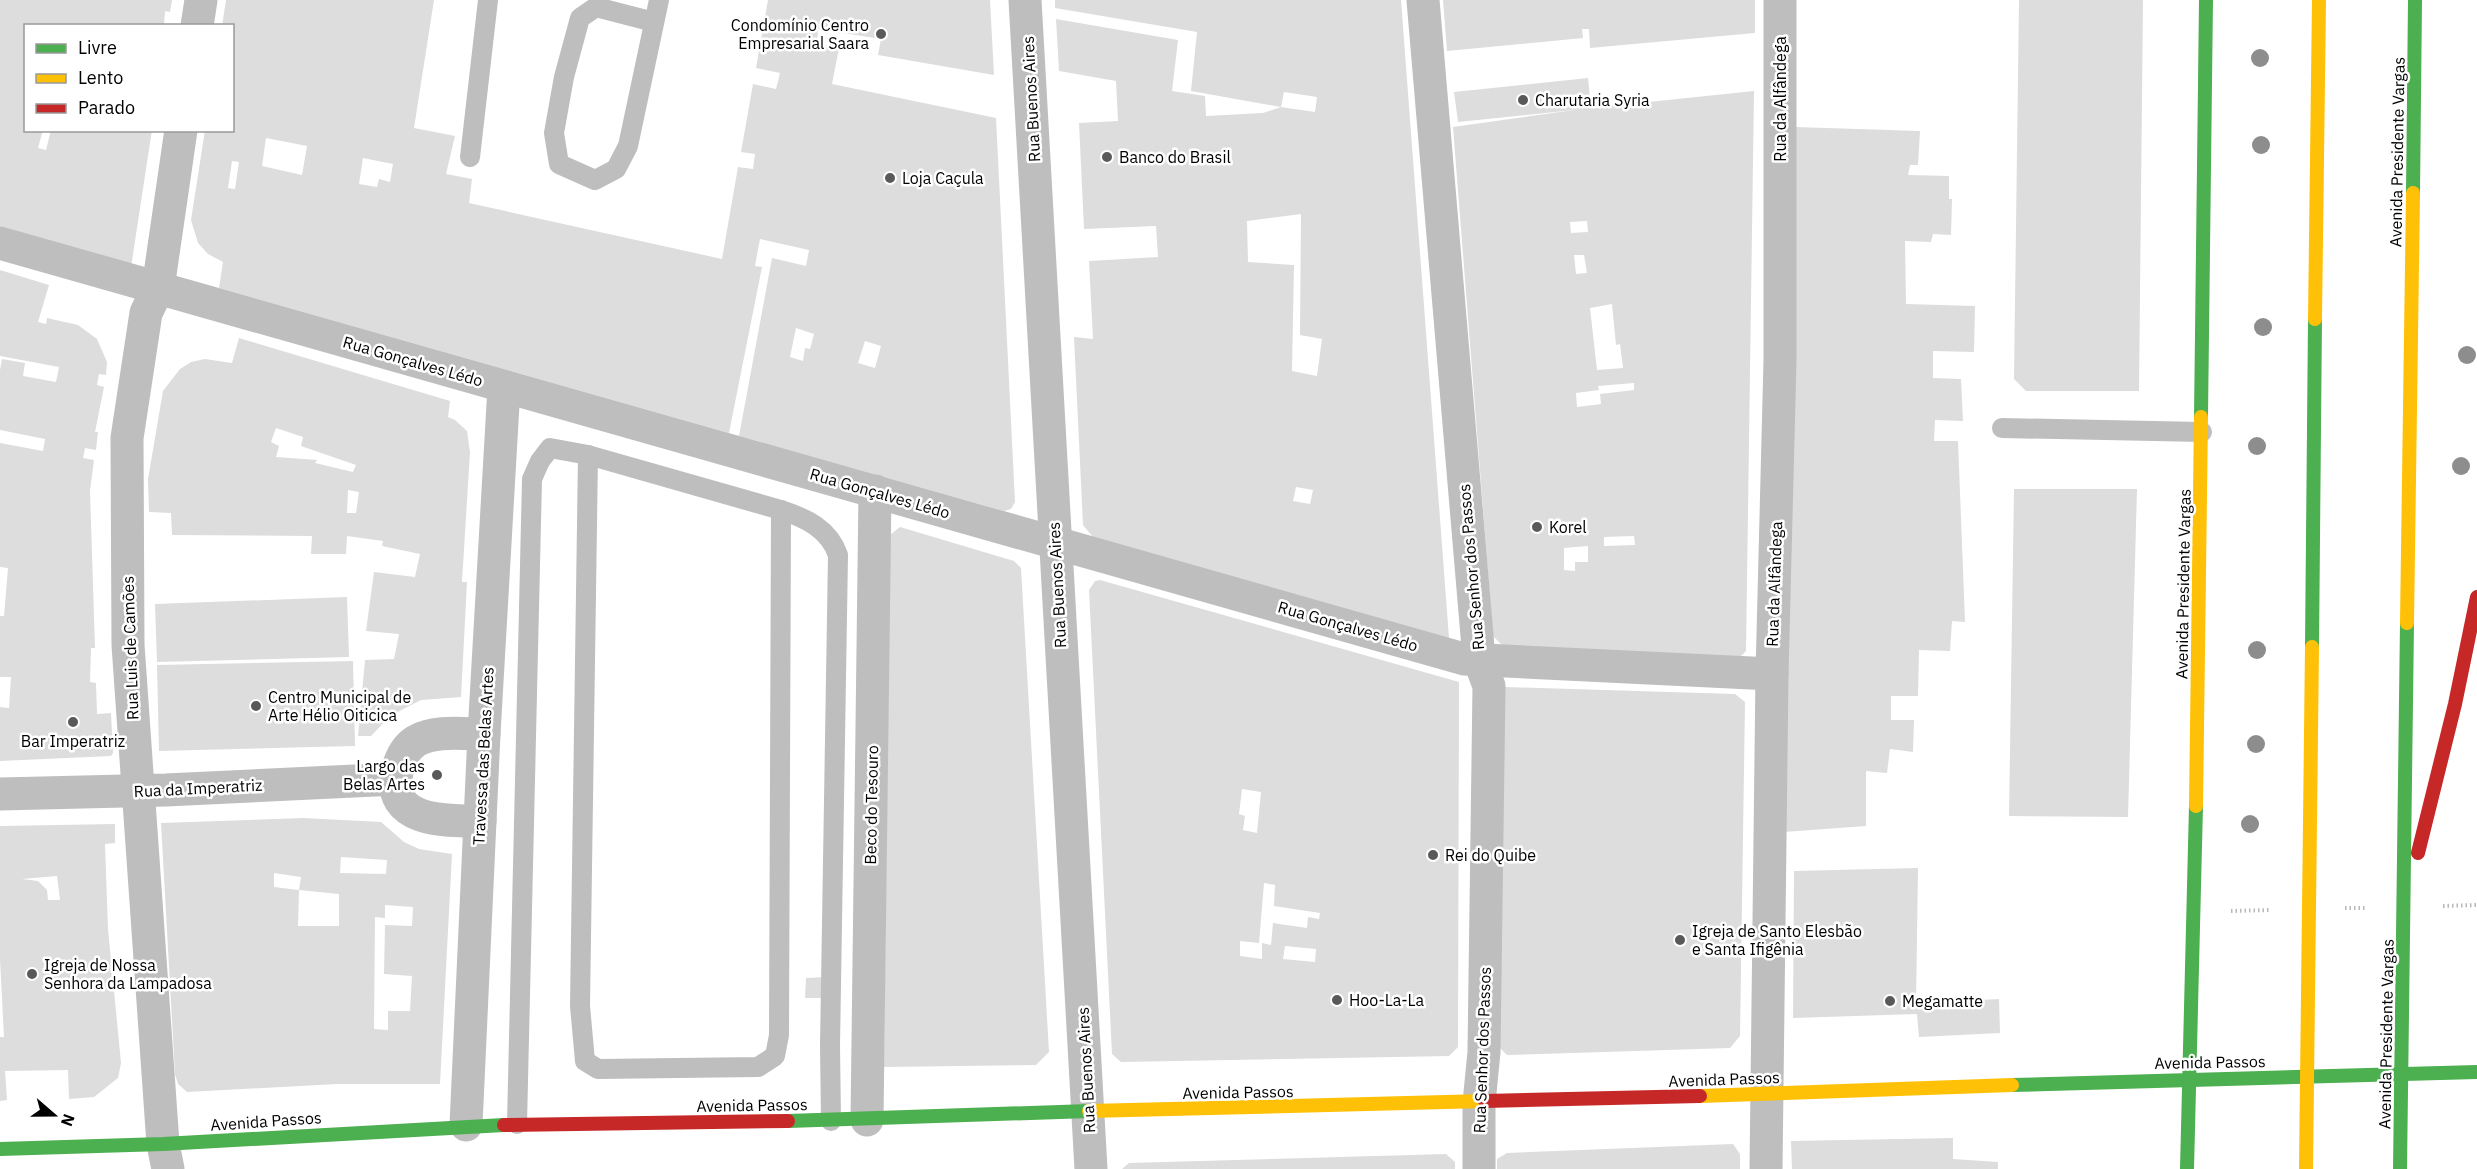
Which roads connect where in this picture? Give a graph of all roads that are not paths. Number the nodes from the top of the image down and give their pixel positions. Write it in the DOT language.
graph roads {
  1 [pos="201,0"];
  2 [pos="488,0"];
  3 [pos="658,0"];
  4 [pos="1025,0"];
  5 [pos="1423,0"];
  6 [pos="1780,0"];
  7 [pos="2206,0"];
  8 [pos="2319,0"];
  9 [pos="2415,0"];
  10 [pos="654,22"];
  11 [pos="197,24"];
  12 [pos="181,132"];
  13 [pos="470,157"];
  14 [pos="0,243"];
  15 [pos="158,288"];
  16 [pos="504,387"];
  17 [pos="2002,428"];
  18 [pos="2202,432"];
  19 [pos="588,455"];
  20 [pos="875,491"];
  21 [pos="781,510"];
  22 [pos="1055,543"];
  23 [pos="2477,597"];
  24 [pos="1479,659"];
  25 [pos="1772,674"];
  26 [pos="484,734"];
  27 [pos="396,779"];
  28 [pos="138,791"];
  29 [pos="0,794"];
  30 [pos="480,821"];
  31 [pos="2404,907"];
  32 [pos="2477,1071"];
  33 [pos="2400,1073"];
  34 [pos="2307,1077"];
  35 [pos="2188,1078"];
  36 [pos="1768,1094"];
  37 [pos="1479,1102"];
  38 [pos="1089,1111"];
  39 [pos="867,1120"];
  40 [pos="831,1121"];
  41 [pos="517,1124"];
  42 [pos="466,1125"];
  43 [pos="0,1149"];
  44 [pos="165,1157"];
  45 [pos="1091,1169"];
  46 [pos="1479,1169"];
  47 [pos="1766,1169"];
  48 [pos="2187,1169"];
  49 [pos="2306,1169"];
  50 [pos="2400,1169"];
  1 -- 11 [label="street"];
  2 -- 13 [label="lane"];
  3 -- 10 [label="lane"];
  4 -- 22 [label="street, Rua Buenos Aires"];
  5 -- 24 [label="street, Rua Senhor dos Passos"];
  6 -- 25 [label="street, Rua da Alfândega"];
  7 -- 18 [label="main road, Avenida Presidente Vargas"];
  8 -- 34 [label="main road"];
  9 -- 31 [label="main road, Avenida Presidente Vargas"];
  10 -- 10 [label="lane"];
  12 -- 15 [label="street, Rua Luis de Camões"];
  14 -- 15 [label="street, Rua Gonçalves Lédo"];
  15 -- 16 [label="street, Rua Gonçalves Lédo"];
  15 -- 28 [label="street, Rua Luis de Camões"];
  16 -- 20 [label="street, Rua Gonçalves Lédo"];
  16 -- 26 [label="street, Travessa das Belas Artes"];
  17 -- 18 [label="lane"];
  18 -- 35 [label="main road, Avenida Presidente Vargas"];
  19 -- 21 [label="lane"];
  19 -- 21 [label="lane"];
  19 -- 41 [label="lane"];
  20 -- 22 [label="street, Rua Gonçalves Lédo"];
  20 -- 39 [label="street, Beco do Tesouro"];
  21 -- 40 [label="lane"];
  22 -- 24 [label="street, Rua Gonçalves Lédo"];
  22 -- 38 [label="street, Rua Buenos Aires"];
  23 -- 31 [label="main road"];
  24 -- 25 [label="street, Rua Gonçalves Lédo"];
  24 -- 37 [label="street, Rua Senhor dos Passos"];
  25 -- 36 [label="street, Rua da Alfândega"];
  26 -- 27 [label="street"];
  26 -- 30 [label="street, Travessa das Belas Artes"];
  27 -- 28 [label="street, Rua da Imperatriz"];
  27 -- 30 [label="street"];
  28 -- 29 [label="street, Rua da Imperatriz"];
  28 -- 44 [label="street, Rua Luis de Camões"];
  30 -- 42 [label="street, Travessa das Belas Artes"];
  31 -- 33 [label="main road, Avenida Presidente Vargas"];
  32 -- 33 [label="main road, Avenida Passos"];
  33 -- 34 [label="main road, Avenida Passos"];
  33 -- 50 [label="main road, Avenida Presidente Vargas"];
  34 -- 35 [label="main road, Avenida Passos"];
  34 -- 49 [label="main road"];
  35 -- 36 [label="main road, Avenida Passos"];
  35 -- 48 [label="main road, Avenida Presidente Vargas"];
  36 -- 37 [label="main road, Avenida Passos"];
  36 -- 47 [label="street, Rua da Alfândega"];
  37 -- 38 [label="main road, Avenida Passos"];
  37 -- 46 [label="street, Rua Senhor dos Passos"];
  38 -- 39 [label="main road, Avenida Passos"];
  38 -- 45 [label="street, Rua Buenos Aires"];
  39 -- 40 [label="main road, Avenida Passos"];
  40 -- 41 [label="main road, Avenida Passos"];
  41 -- 42 [label="main road, Avenida Passos"];
  42 -- 44 [label="main road, Avenida Passos"];
  43 -- 44 [label="main road, Avenida Passos"];
}
